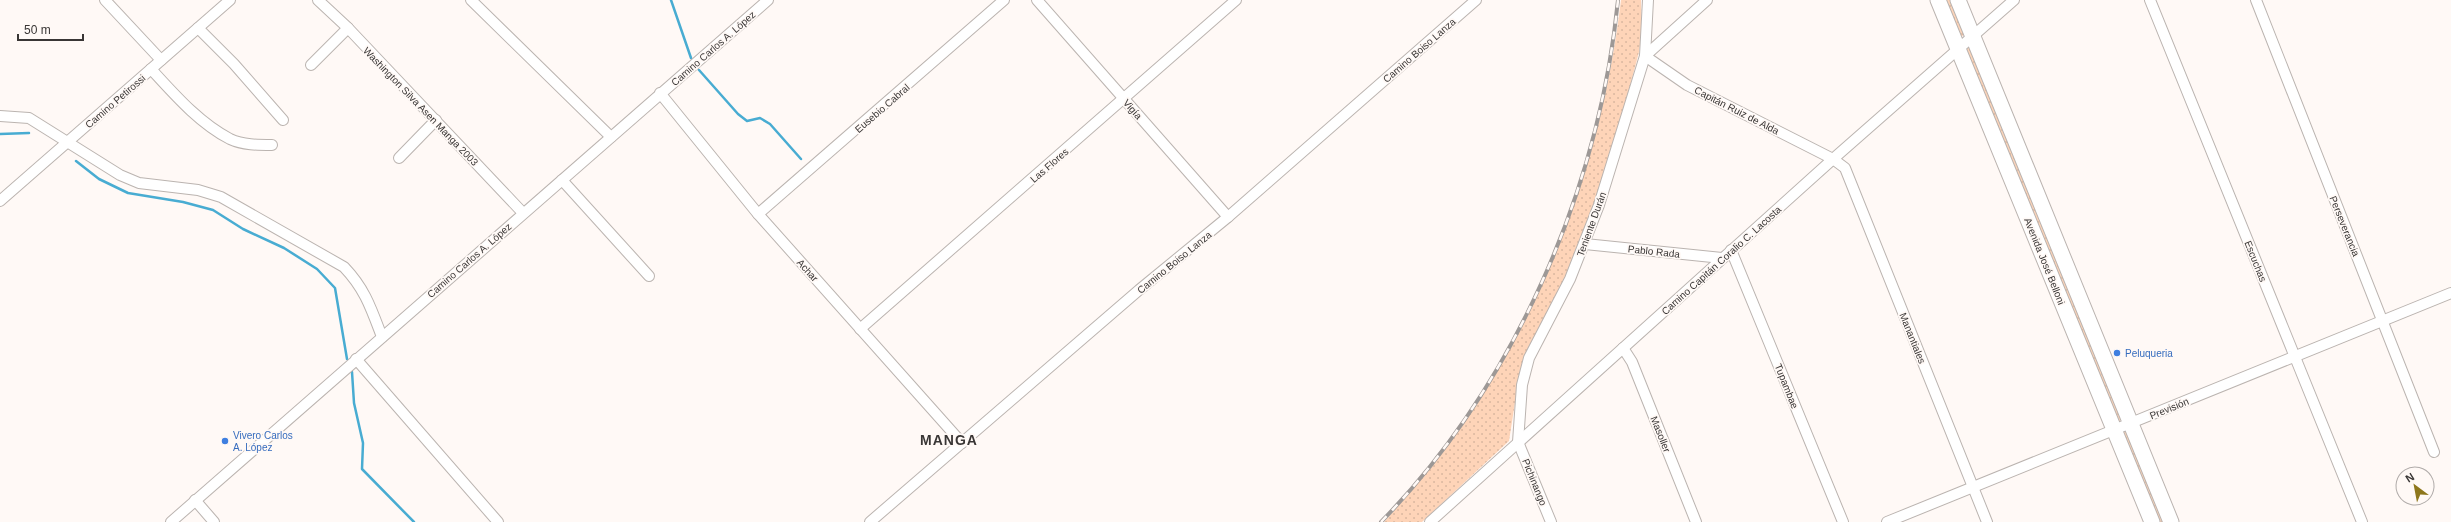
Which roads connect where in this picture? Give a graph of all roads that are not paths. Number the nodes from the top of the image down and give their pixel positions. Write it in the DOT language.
graph roads {
  1 [pos="106,0"];
  2 [pos="230,0"];
  3 [pos="318,0"];
  4 [pos="471,0"];
  5 [pos="768,0"];
  6 [pos="1004,0"];
  7 [pos="1037,0"];
  8 [pos="1236,0"];
  9 [pos="1476,0"];
  10 [pos="1648,0"];
  11 [pos="1707,0"];
  12 [pos="1938,0"];
  13 [pos="1958,0"];
  14 [pos="2014,0"];
  15 [pos="2150,0"];
  16 [pos="2256,0"];
  17 [pos="198,28"];
  18 [pos="348,28"];
  19 [pos="1973,36"];
  20 [pos="1959,48"];
  21 [pos="1645,56"];
  22 [pos="161,60"];
  23 [pos="311,65"];
  24 [pos="151,69"];
  25 [pos="660,93"];
  26 [pos="1125,100"];
  27 [pos="0,116"];
  28 [pos="283,120"];
  29 [pos="436,120"];
  30 [pos="611,137"];
  31 [pos="68,141"];
  32 [pos="272,145"];
  33 [pos="399,158"];
  34 [pos="1833,159"];
  35 [pos="562,180"];
  36 [pos="0,201"];
  37 [pos="523,213"];
  38 [pos="758,214"];
  39 [pos="1228,218"];
  40 [pos="1585,244"];
  41 [pos="1731,250"];
  42 [pos="1722,258"];
  43 [pos="649,276"];
  44 [pos="2451,293"];
  45 [pos="2383,321"];
  46 [pos="860,329"];
  47 [pos="382,337"];
  48 [pos="1623,348"];
  49 [pos="2295,357"];
  50 [pos="356,359"];
  51 [pos="2130,423"];
  52 [pos="2114,430"];
  53 [pos="1518,442"];
  54 [pos="962,443"];
  55 [pos="2434,452"];
  56 [pos="1973,487"];
  57 [pos="194,500"];
  58 [pos="171,522"];
  59 [pos="214,522"];
  60 [pos="498,522"];
  61 [pos="870,522"];
  62 [pos="1430,522"];
  63 [pos="1551,522"];
  64 [pos="1696,522"];
  65 [pos="1843,522"];
  66 [pos="1887,522"];
  67 [pos="1987,522"];
  68 [pos="2152,522"];
  69 [pos="2171,522"];
  70 [pos="2362,522"];
  1 -- 22 [label="street"];
  2 -- 17 [label="street, Camino Petirossi"];
  3 -- 18 [label="street, Washington Silva Asen Manga 2003"];
  4 -- 30 [label="street"];
  5 -- 25 [label="street, Camino Carlos A. López"];
  6 -- 38 [label="street, Eusebio Cabral"];
  7 -- 26 [label="street, Vigía"];
  8 -- 26 [label="street, Las Flores"];
  9 -- 39 [label="street, Camino Boiso Lanza"];
  10 -- 21 [label="street, Teniente Durán"];
  11 -- 21 [label="street"];
  12 -- 20 [label="main road, Avenida José Belloni"];
  13 -- 19 [label="main road, Avenida José Belloni"];
  14 -- 19 [label="street, Camino Capitán Coralio C. Lacosta"];
  15 -- 49 [label="street, Escuchas"];
  16 -- 45 [label="street, Perseverancia"];
  17 -- 22 [label="street, Camino Petirossi"];
  17 -- 28 [label="street"];
  18 -- 23 [label="street"];
  18 -- 29 [label="street, Washington Silva Asen Manga 2003"];
  19 -- 20 [label="street, Camino Capitán Coralio C. Lacosta"];
  19 -- 51 [label="main road, Avenida José Belloni"];
  20 -- 34 [label="street, Camino Capitán Coralio C. Lacosta"];
  20 -- 52 [label="main road, Avenida José Belloni"];
  21 -- 34 [label="street, Capitán Ruiz de Alda"];
  21 -- 40 [label="street, Teniente Durán"];
  22 -- 24 [label="street, Camino Petirossi"];
  24 -- 31 [label="street, Camino Petirossi"];
  24 -- 32 [label="street"];
  25 -- 30 [label="street, Camino Carlos A. López"];
  25 -- 38 [label="street, Achar"];
  26 -- 39 [label="street, Vigía"];
  26 -- 46 [label="street, Las Flores"];
  27 -- 31 [label="street"];
  29 -- 33 [label="street"];
  29 -- 37 [label="street, Washington Silva Asen Manga 2003"];
  30 -- 35 [label="street, Camino Carlos A. López"];
  31 -- 36 [label="street, Camino Petirossi"];
  31 -- 47 [label="street"];
  34 -- 41 [label="street, Camino Capitán Coralio C. Lacosta"];
  34 -- 56 [label="street, Manantiales"];
  35 -- 37 [label="street, Camino Carlos A. López"];
  35 -- 43 [label="street"];
  37 -- 47 [label="street, Camino Carlos A. López"];
  38 -- 46 [label="street, Achar"];
  39 -- 54 [label="street, Camino Boiso Lanza"];
  40 -- 42 [label="street, Pablo Rada"];
  40 -- 53 [label="street, Teniente Durán"];
  41 -- 42 [label="street, Camino Capitán Coralio C. Lacosta"];
  41 -- 65 [label="street, Tupambae"];
  42 -- 48 [label="street, Camino Capitán Coralio C. Lacosta"];
  44 -- 45 [label="street, Previsión"];
  45 -- 49 [label="street, Previsión"];
  45 -- 55 [label="street, Perseverancia"];
  46 -- 54 [label="street, Achar"];
  47 -- 50 [label="street, Camino Carlos A. López"];
  48 -- 53 [label="street, Camino Capitán Coralio C. Lacosta"];
  48 -- 64 [label="street, Masoller"];
  49 -- 51 [label="street, Previsión"];
  49 -- 70 [label="street, Escuchas"];
  50 -- 57 [label="street, Camino Carlos A. López"];
  50 -- 60 [label="street"];
  51 -- 52 [label="street, Previsión"];
  51 -- 69 [label="main road, Avenida José Belloni"];
  52 -- 56 [label="street, Previsión"];
  52 -- 68 [label="main road, Avenida José Belloni"];
  53 -- 62 [label="street, Camino Capitán Coralio C. Lacosta"];
  53 -- 63 [label="street, Pichinango"];
  54 -- 61 [label="street, Camino Boiso Lanza"];
  56 -- 66 [label="street, Previsión"];
  56 -- 67 [label="street, Manantiales"];
  57 -- 58 [label="street, Camino Carlos A. López"];
  57 -- 59 [label="street"];
}
